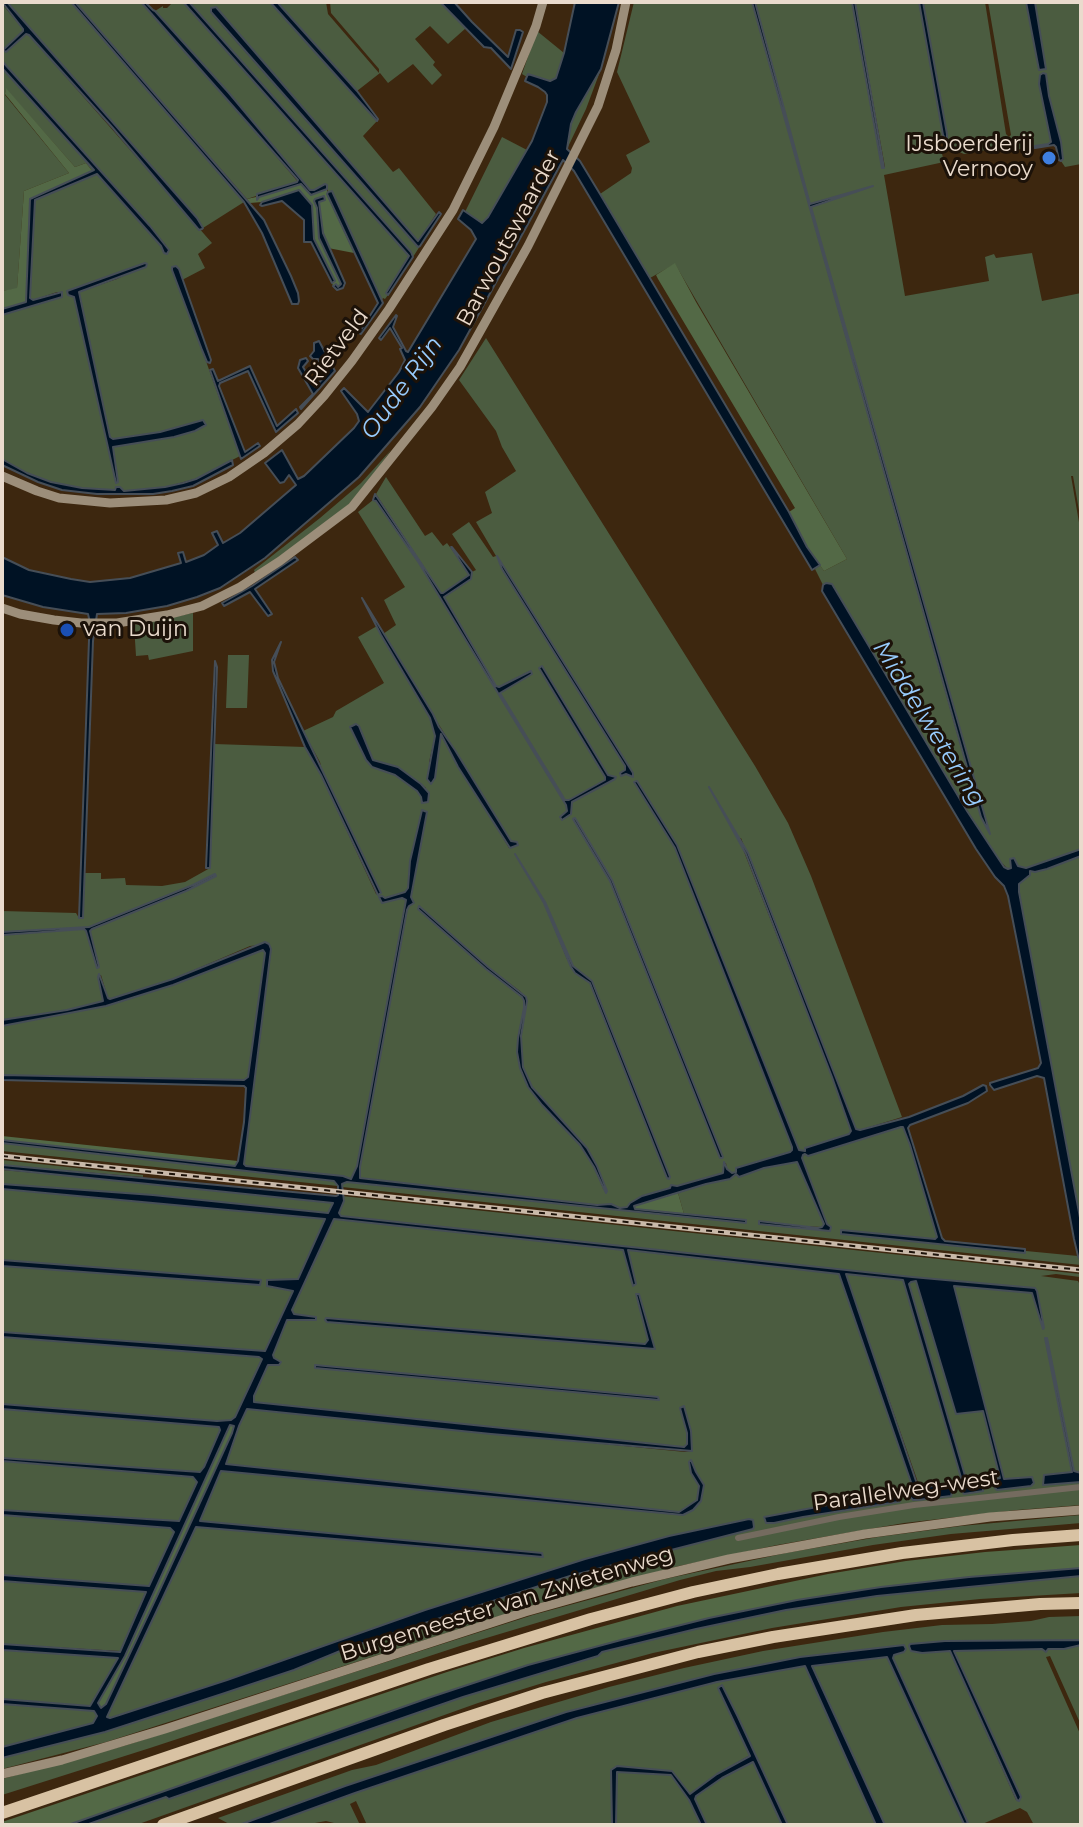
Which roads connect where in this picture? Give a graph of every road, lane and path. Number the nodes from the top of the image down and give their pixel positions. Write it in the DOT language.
graph roads {
  1 [pos="543,2"];
  2 [pos="626,2"];
  3 [pos="2,476"];
  4 [pos="2,608"];
  5 [pos="1081,1487"];
  6 [pos="1081,1510"];
  7 [pos="1081,1535"];
  8 [pos="738,1538"];
  9 [pos="1081,1603"];
  10 [pos="2,1774"];
  11 [pos="2,1813"];
  12 [pos="163,1825"];
  1 -- 3 [label="main road, Rietveld"];
  2 -- 4 [label="main road, Barwoutswaarder"];
  5 -- 8 [label="street, Parallelweg-west"];
  6 -- 10 [label="main road, Burgemeester van Zwietenweg"];
  7 -- 11 [label="highway"];
  9 -- 12 [label="highway"];
}
